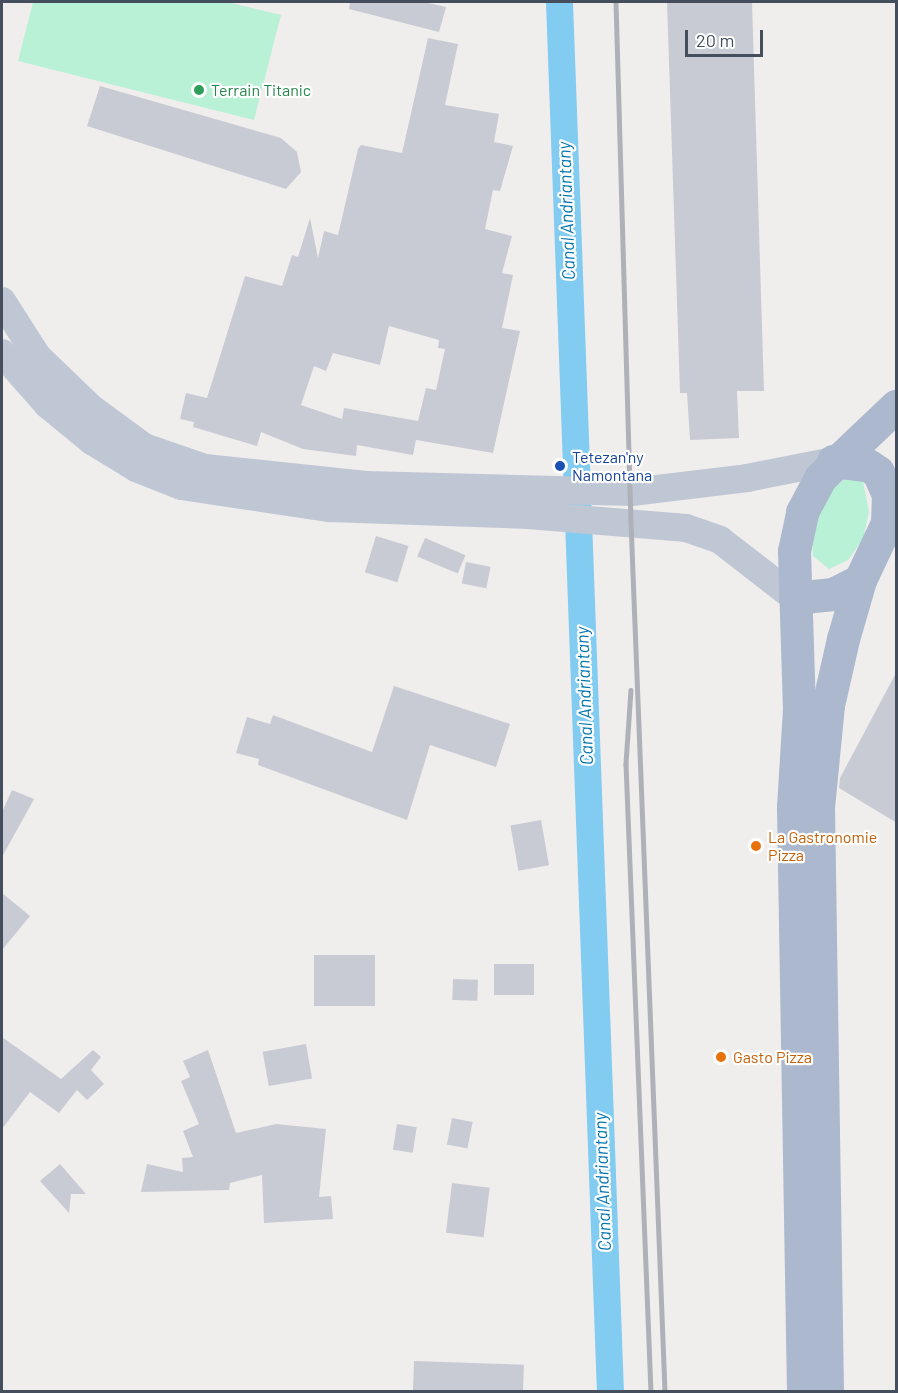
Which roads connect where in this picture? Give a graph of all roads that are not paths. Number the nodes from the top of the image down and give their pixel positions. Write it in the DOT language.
graph roads {
  1 [pos="2,302"];
  2 [pos="2,353"];
  3 [pos="897,406"];
  4 [pos="833,461"];
  5 [pos="527,503"];
  6 [pos="892,511"];
  7 [pos="860,579"];
  8 [pos="795,598"];
  9 [pos="803,1392"];
  10 [pos="827,1392"];
  1 -- 5 [label="street"];
  2 -- 5 [label="street"];
  3 -- 4 [label="main road"];
  4 -- 5 [label="street"];
  4 -- 6 [label="main road"];
  4 -- 8 [label="main road"];
  5 -- 8 [label="street"];
  6 -- 7 [label="main road"];
  7 -- 8 [label="main road"];
  7 -- 10 [label="main road"];
  8 -- 9 [label="main road"];
}
